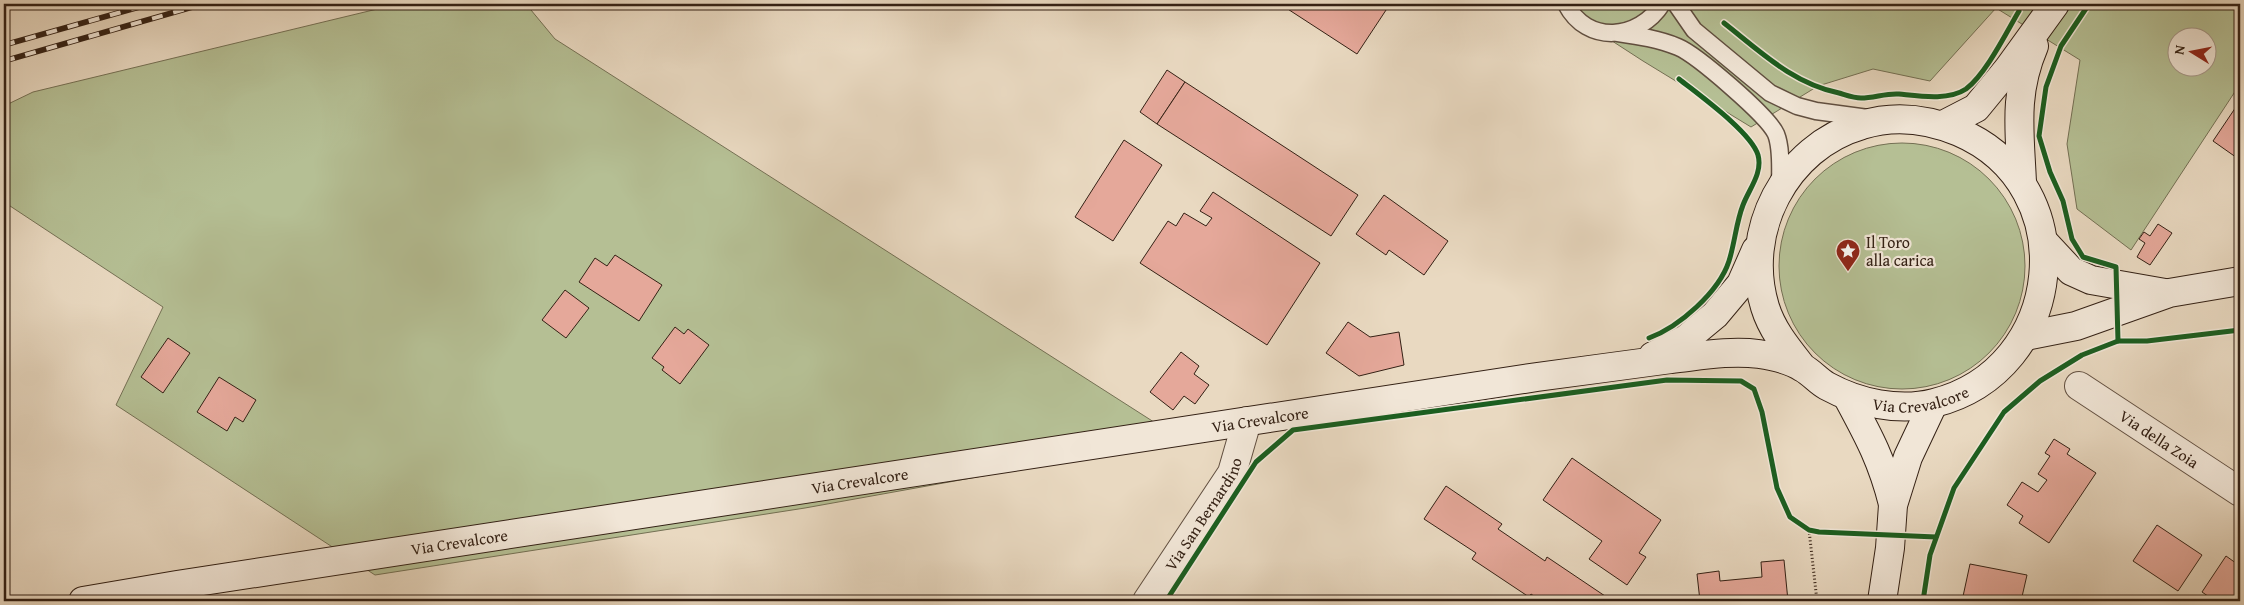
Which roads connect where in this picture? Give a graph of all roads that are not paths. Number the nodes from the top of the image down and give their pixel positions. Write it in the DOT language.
graph roads {
  1 [pos="1566,4"];
  2 [pos="1662,4"];
  3 [pos="1676,4"];
  4 [pos="2050,12"];
  5 [pos="1618,33"];
  6 [pos="1893,119"];
  7 [pos="1943,125"];
  8 [pos="2022,183"];
  9 [pos="1780,187"];
  10 [pos="1760,239"];
  11 [pos="2044,242"];
  12 [pos="2240,282"];
  13 [pos="2169,293"];
  14 [pos="2026,336"];
  15 [pos="1638,363"];
  16 [pos="1802,367"];
  17 [pos="2079,386"];
  18 [pos="1846,396"];
  19 [pos="1933,404"];
  20 [pos="1247,421"];
  21 [pos="2240,492"];
  22 [pos="1893,505"];
  23 [pos="82,601"];
  24 [pos="1147,601"];
  25 [pos="1882,601"];
  1 -- 5 [label="lane"];
  2 -- 5 [label="lane"];
  3 -- 6 [label="lane"];
  4 -- 7 [label="main road"];
  4 -- 8 [label="main road"];
  5 -- 9 [label="lane"];
  6 -- 7 [label="main road, Via Crevalcore"];
  6 -- 9 [label="main road, Via Crevalcore"];
  7 -- 8 [label="main road, Via Crevalcore"];
  8 -- 11 [label="main road, Via Crevalcore"];
  9 -- 10 [label="main road, Via Crevalcore"];
  10 -- 15 [label="main road, Via Crevalcore"];
  10 -- 16 [label="main road, Via Crevalcore"];
  11 -- 13 [label="main road, Via Crevalcore"];
  11 -- 14 [label="main road, Via Crevalcore"];
  12 -- 13 [label="main road, Via Crevalcore"];
  13 -- 14 [label="main road, Via Crevalcore"];
  14 -- 19 [label="main road, Via Crevalcore"];
  15 -- 16 [label="main road, Via Crevalcore"];
  15 -- 20 [label="main road, Via Crevalcore"];
  16 -- 18 [label="main road, Via Crevalcore"];
  17 -- 21 [label="main road, Via della Zoia"];
  18 -- 19 [label="main road, Via Crevalcore"];
  18 -- 22 [label="main road"];
  19 -- 22 [label="main road"];
  20 -- 23 [label="main road, Via Crevalcore"];
  20 -- 24 [label="main road, Via San Bernardino"];
  22 -- 25 [label="main road"];
}
